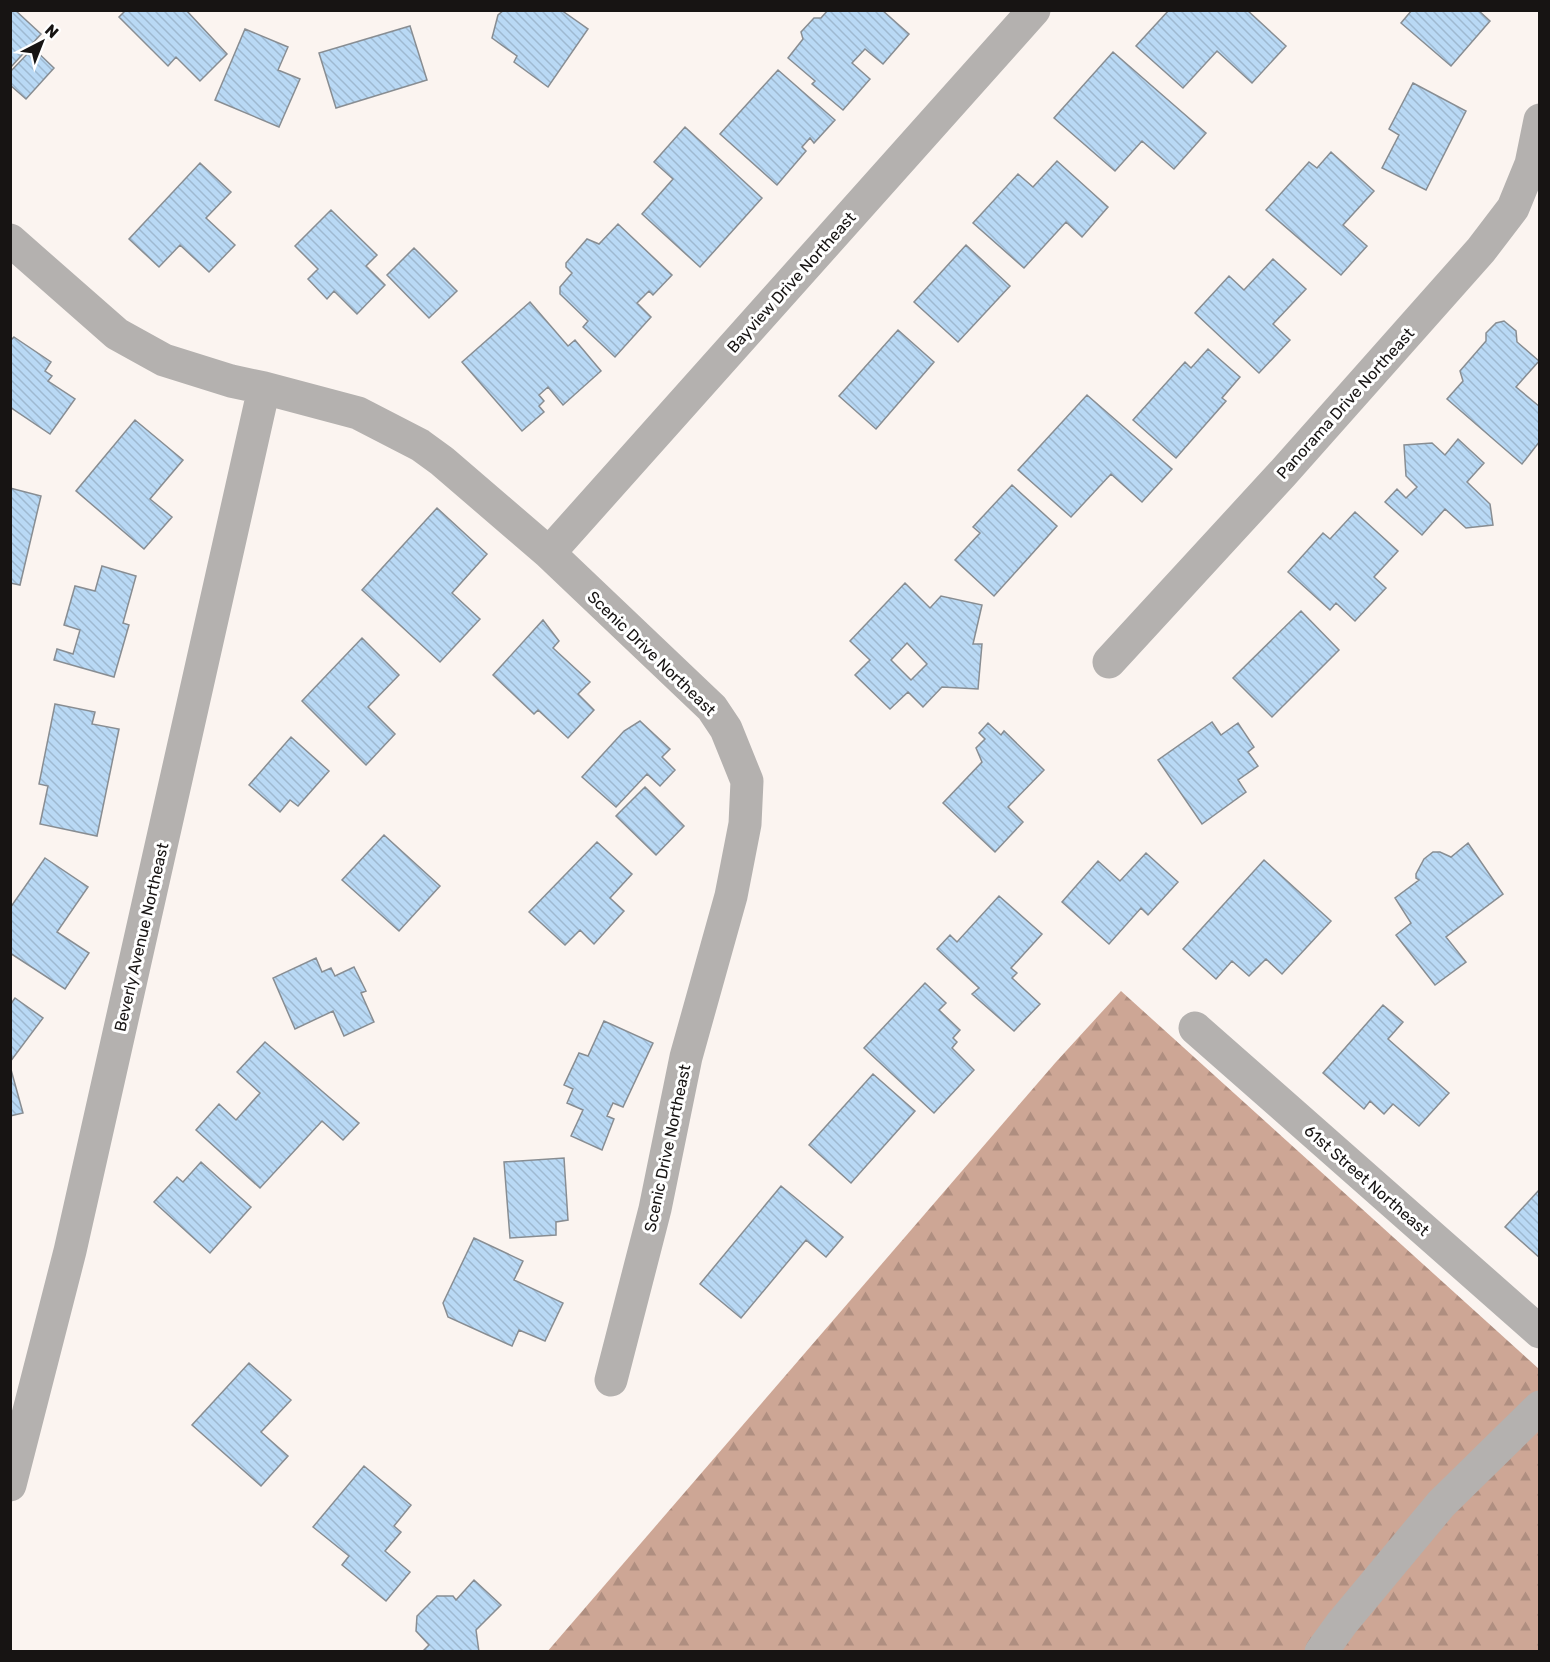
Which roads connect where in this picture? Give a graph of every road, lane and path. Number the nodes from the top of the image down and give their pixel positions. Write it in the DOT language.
graph roads {
  1 [pos="1034,10"];
  2 [pos="1539,120"];
  3 [pos="10,240"];
  4 [pos="264,388"];
  5 [pos="549,553"];
  6 [pos="1109,662"];
  7 [pos="1195,1028"];
  8 [pos="1539,1332"];
  9 [pos="611,1380"];
  10 [pos="1539,1407"];
  11 [pos="11,1483"];
  12 [pos="1321,1652"];
  1 -- 5 [label="street, Bayview Drive Northeast"];
  2 -- 6 [label="street, Panorama Drive Northeast"];
  3 -- 4 [label="street, Scenic Drive Northeast"];
  4 -- 5 [label="street, Scenic Drive Northeast"];
  4 -- 11 [label="street, Beverly Avenue Northeast"];
  5 -- 9 [label="street, Scenic Drive Northeast"];
  7 -- 8 [label="street, 61st Street Northeast"];
  10 -- 12 [label="street"];
}
